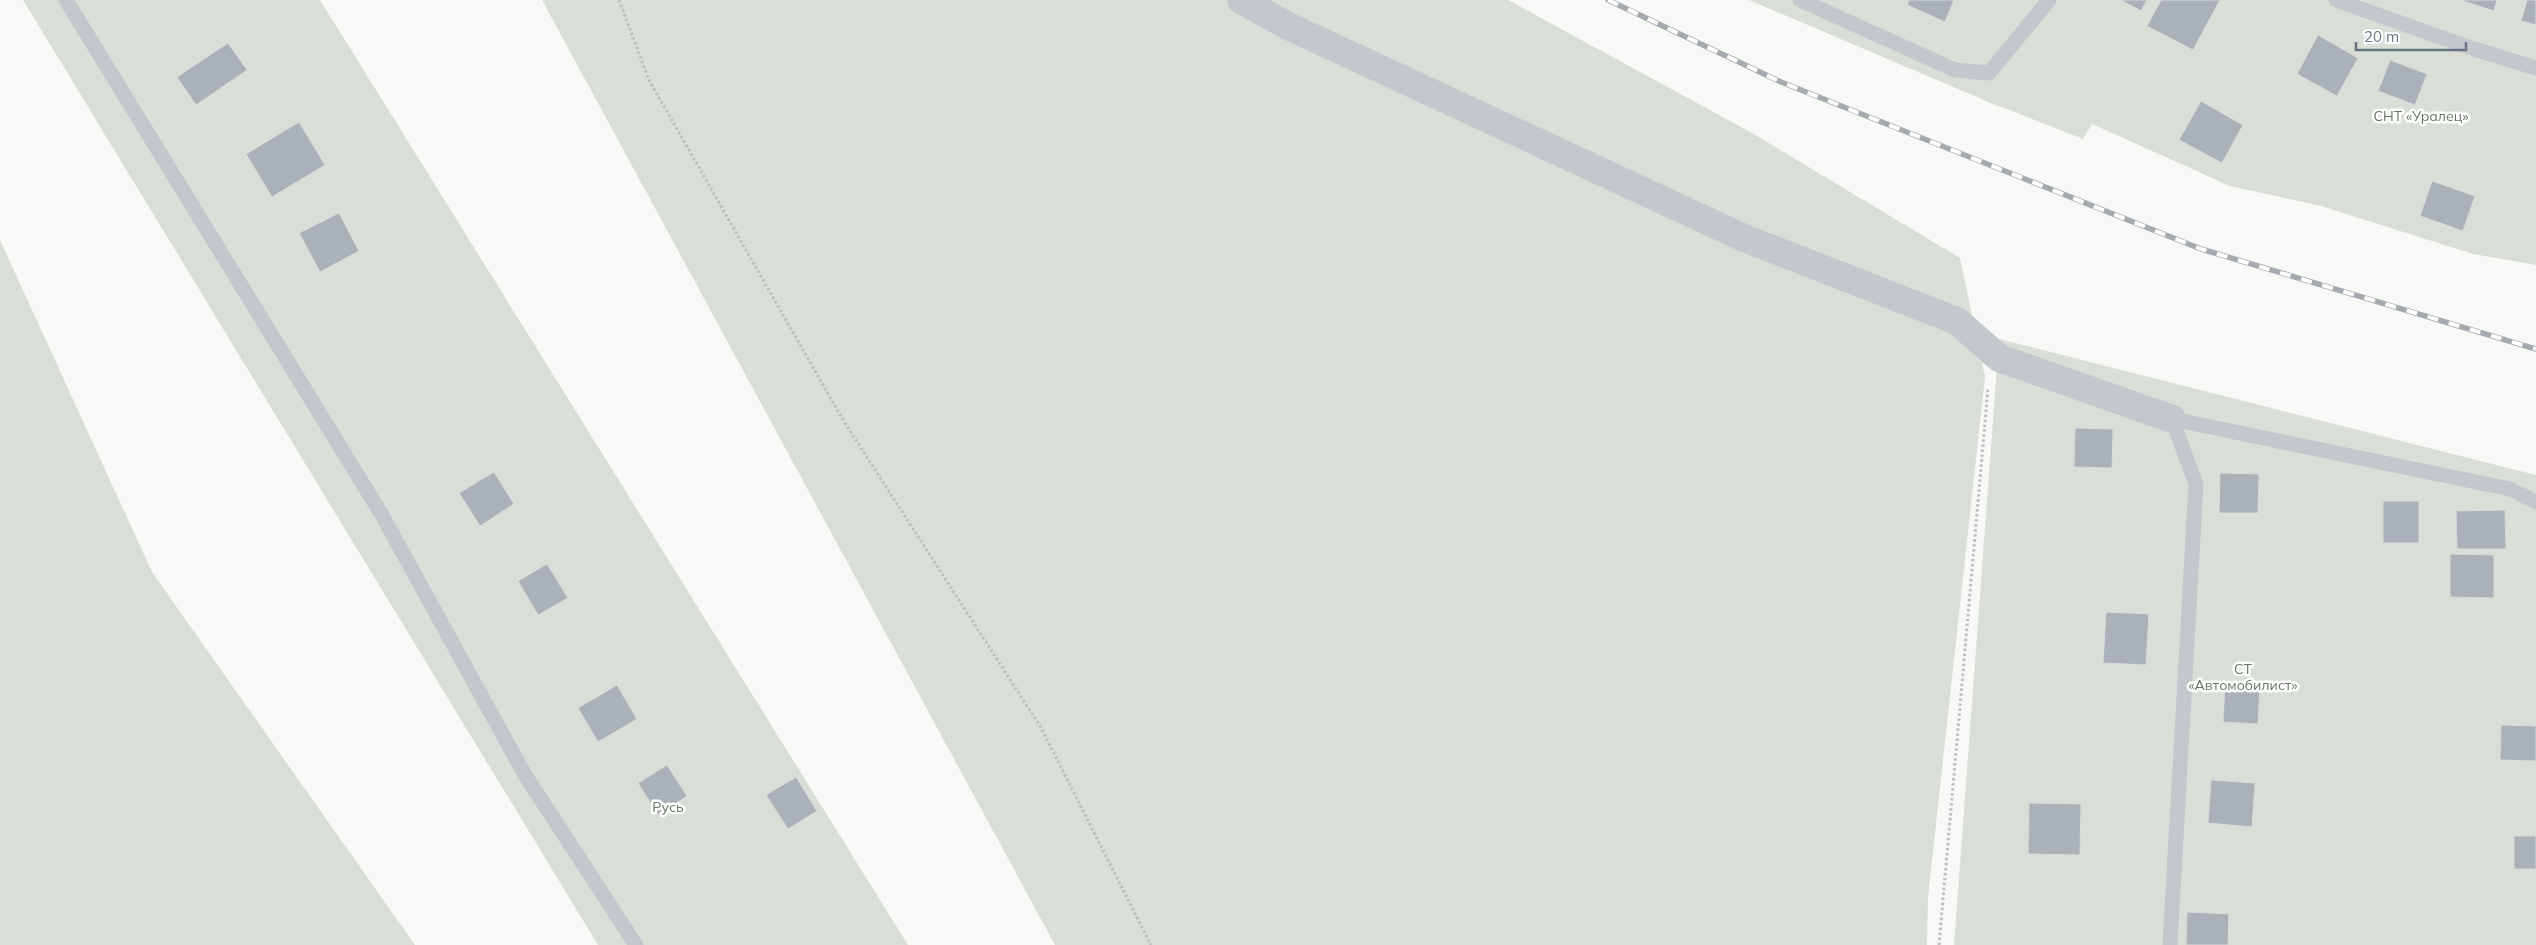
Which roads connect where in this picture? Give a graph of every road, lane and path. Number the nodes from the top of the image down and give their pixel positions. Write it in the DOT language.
graph roads {
  1 [pos="66,0"];
  2 [pos="619,0"];
  3 [pos="1241,0"];
  4 [pos="1800,0"];
  5 [pos="2049,0"];
  6 [pos="2336,0"];
  7 [pos="2536,68"];
  8 [pos="1991,350"];
  9 [pos="2172,419"];
  10 [pos="2536,502"];
  11 [pos="636,945"];
  12 [pos="1151,945"];
  13 [pos="1939,945"];
  14 [pos="2170,945"];
  1 -- 11 [label="lane"];
  2 -- 12 [label="path"];
  3 -- 8 [label="street"];
  4 -- 5 [label="lane"];
  6 -- 7 [label="lane"];
  8 -- 9 [label="street"];
  8 -- 13 [label="path"];
  9 -- 10 [label="lane"];
  9 -- 14 [label="lane"];
}
